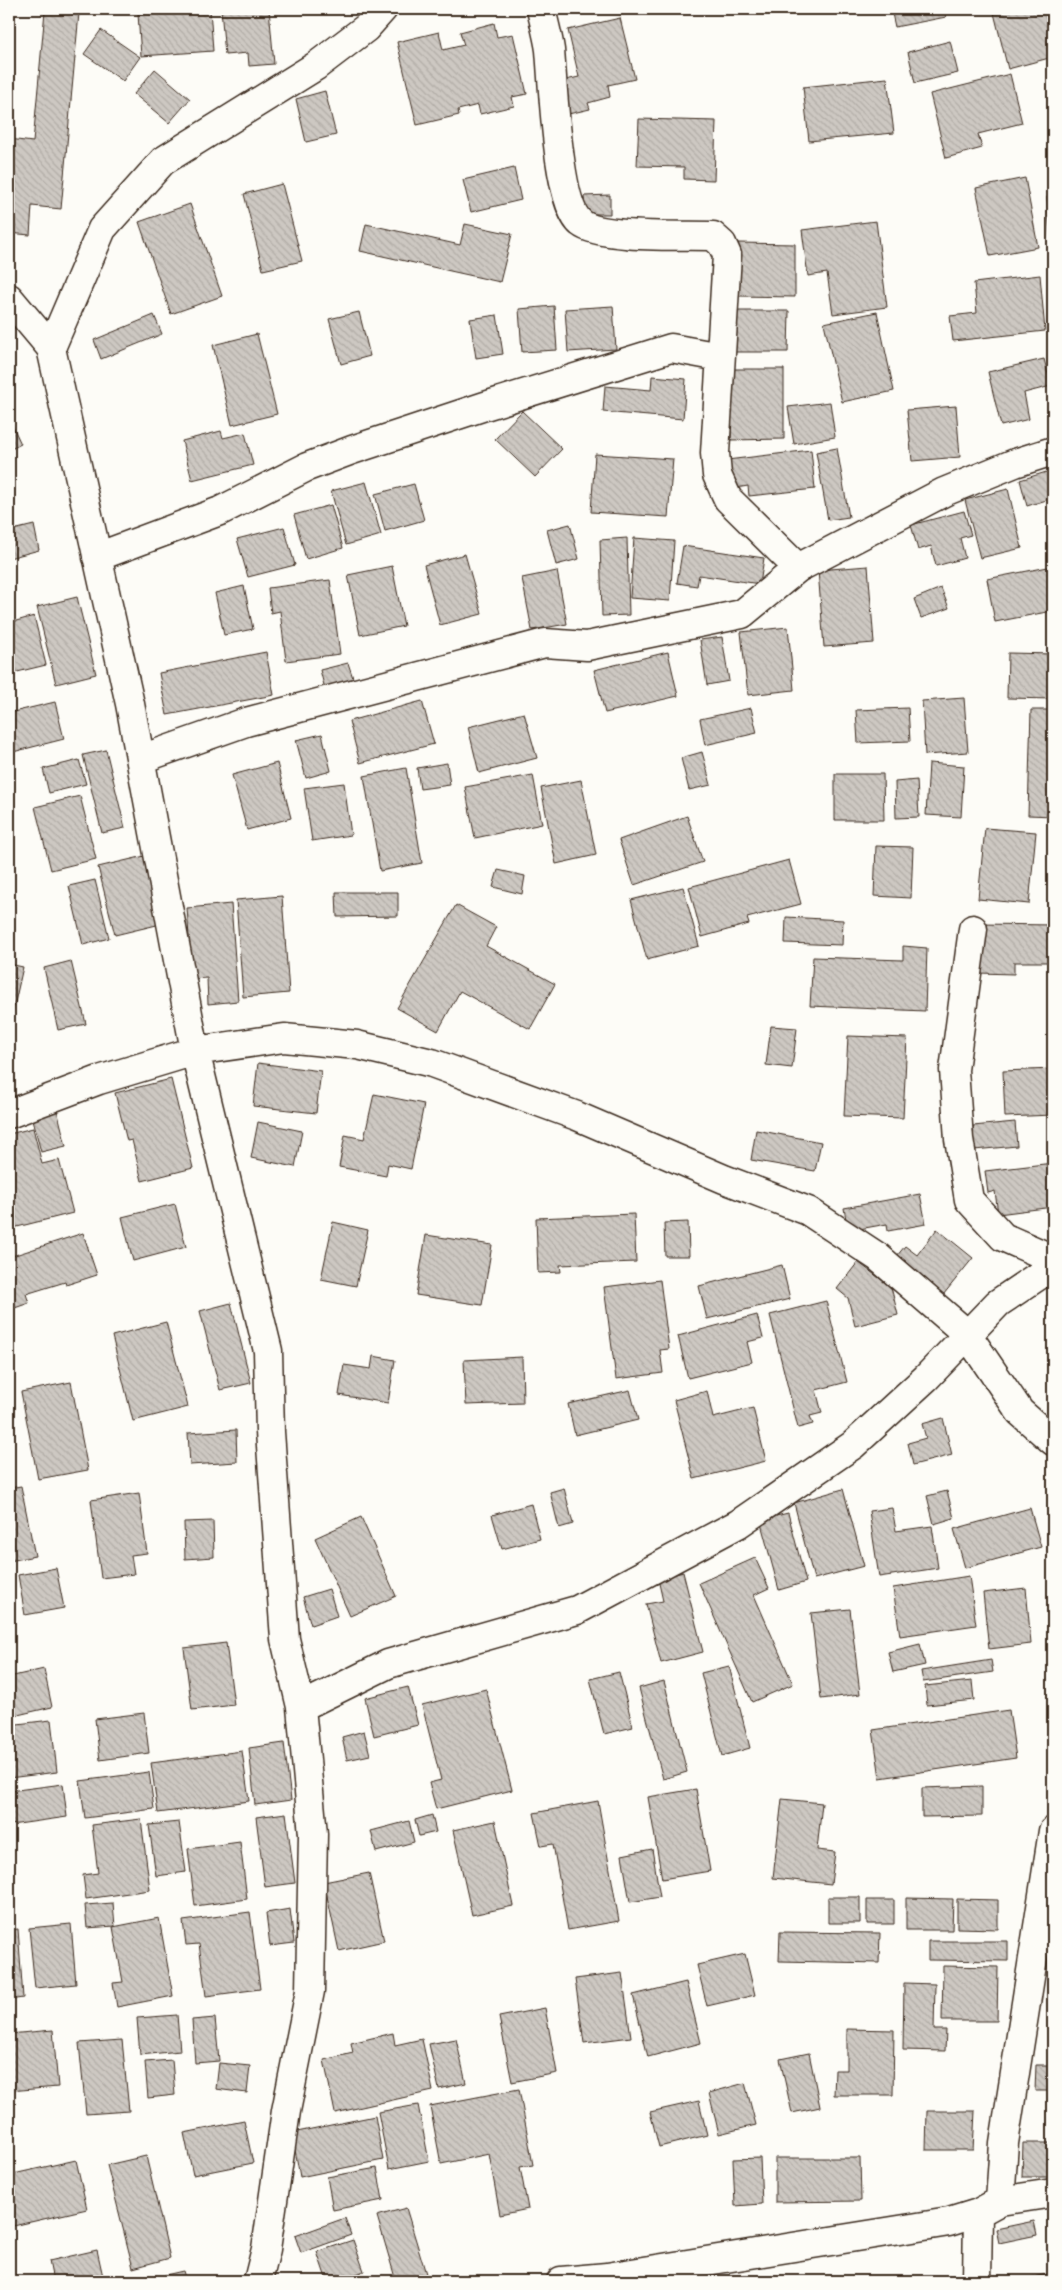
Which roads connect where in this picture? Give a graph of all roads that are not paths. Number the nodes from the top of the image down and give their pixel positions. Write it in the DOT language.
graph roads {
  1 [pos="383,9"];
  2 [pos="541,9"];
  3 [pos="9,298"];
  4 [pos="51,348"];
  5 [pos="720,357"];
  6 [pos="1053,451"];
  7 [pos="97,557"];
  8 [pos="798,568"];
  9 [pos="141,758"];
  10 [pos="973,929"];
  11 [pos="195,1051"];
  12 [pos="9,1114"];
  13 [pos="1053,1259"];
  14 [pos="1053,1266"];
  15 [pos="967,1334"];
  16 [pos="1053,1441"];
  17 [pos="301,1707"];
  18 [pos="1053,1831"];
  19 [pos="1053,2193"];
  20 [pos="989,2208"];
  21 [pos="258,2281"];
  22 [pos="561,2281"];
  23 [pos="977,2281"];
  1 -- 4 [label="street"];
  2 -- 5 [label="street"];
  3 -- 4 [label="street"];
  4 -- 7 [label="street"];
  5 -- 7 [label="street"];
  5 -- 8 [label="street"];
  6 -- 8 [label="street"];
  7 -- 9 [label="street"];
  8 -- 9 [label="street"];
  9 -- 11 [label="street"];
  10 -- 13 [label="street"];
  11 -- 12 [label="street"];
  11 -- 15 [label="street"];
  11 -- 17 [label="street"];
  14 -- 15 [label="street"];
  15 -- 16 [label="street"];
  15 -- 17 [label="street"];
  17 -- 21 [label="street"];
  18 -- 20 [label="street"];
  19 -- 20 [label="street"];
  20 -- 22 [label="street"];
  20 -- 23 [label="street"];
}
